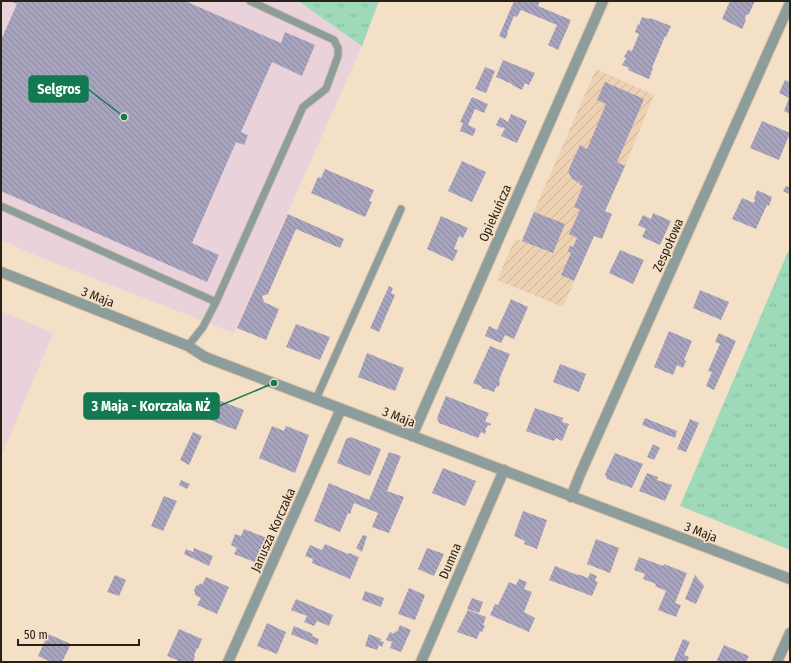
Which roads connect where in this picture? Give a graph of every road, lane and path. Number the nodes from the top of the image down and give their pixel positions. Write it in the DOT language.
graph roads {
  1 [pos="250,1"];
  2 [pos="602,1"];
  3 [pos="790,3"];
  4 [pos="1,206"];
  5 [pos="400,209"];
  6 [pos="1,272"];
  7 [pos="216,302"];
  8 [pos="188,346"];
  9 [pos="316,399"];
  10 [pos="341,408"];
  11 [pos="412,436"];
  12 [pos="504,470"];
  13 [pos="570,497"];
  14 [pos="790,579"];
  15 [pos="790,633"];
  16 [pos="228,662"];
  17 [pos="421,662"];
  18 [pos="777,662"];
  1 -- 7 [label="lane"];
  2 -- 11 [label="street, Opiekuńcza"];
  3 -- 13 [label="street, Zespołowa"];
  4 -- 7 [label="lane"];
  5 -- 9 [label="lane"];
  6 -- 8 [label="street, 3 Maja"];
  7 -- 8 [label="lane"];
  8 -- 9 [label="street, 3 Maja"];
  9 -- 10 [label="street, 3 Maja"];
  10 -- 11 [label="street, 3 Maja"];
  10 -- 16 [label="street, Janusza Korczaka"];
  11 -- 12 [label="street, 3 Maja"];
  12 -- 13 [label="street, 3 Maja"];
  12 -- 17 [label="street, Dumna"];
  13 -- 14 [label="street, 3 Maja"];
  15 -- 18 [label="street"];
}
